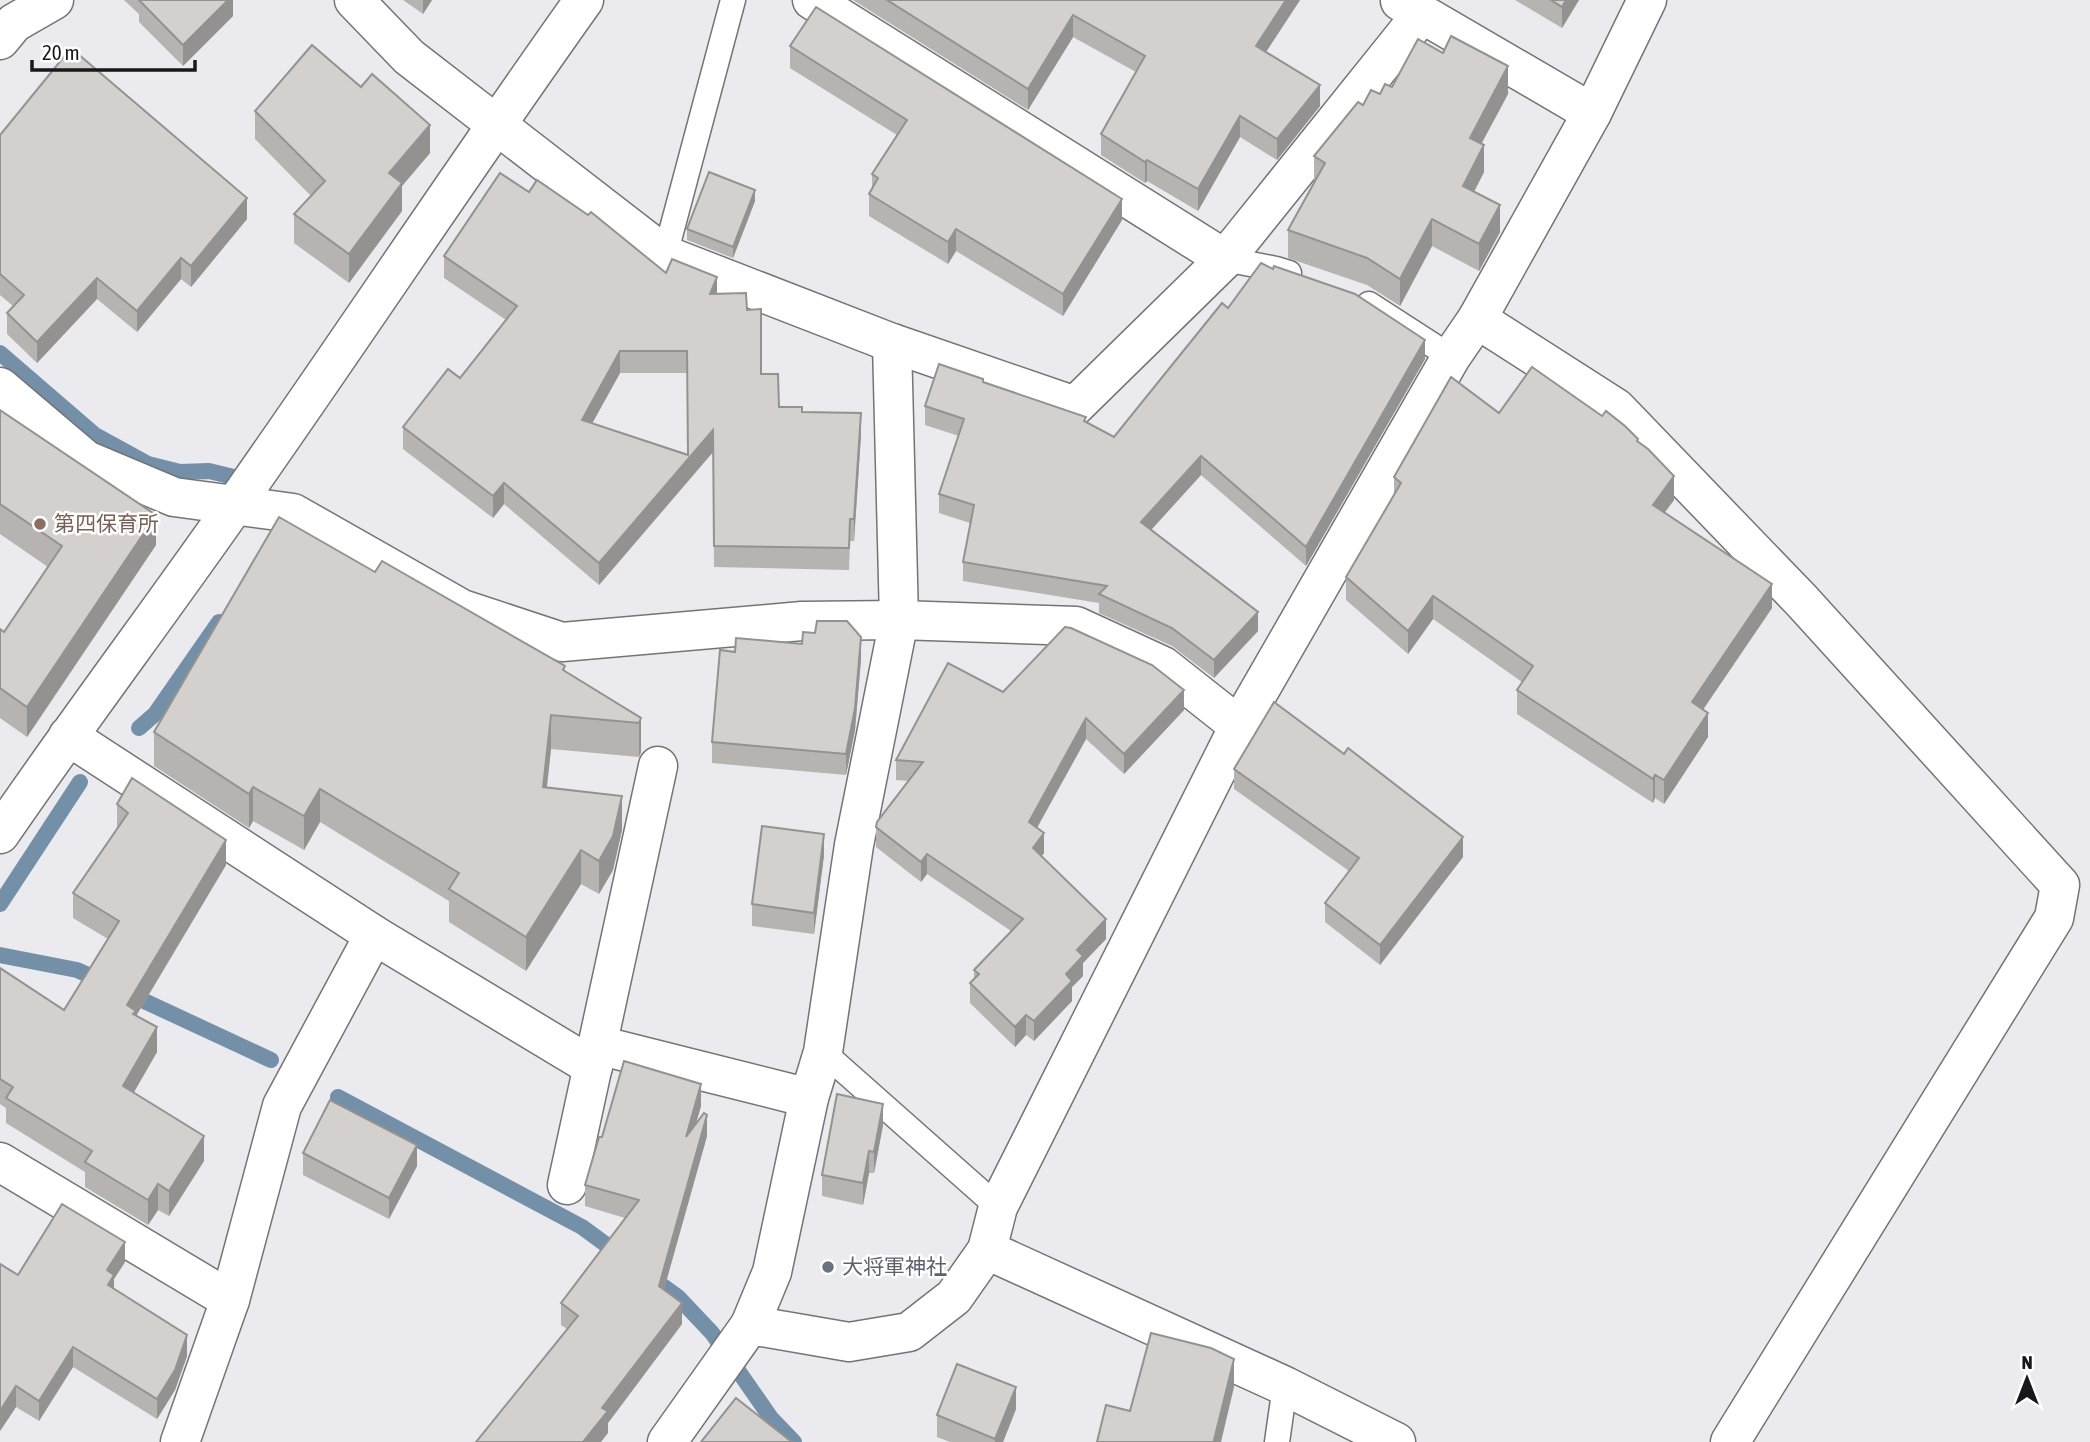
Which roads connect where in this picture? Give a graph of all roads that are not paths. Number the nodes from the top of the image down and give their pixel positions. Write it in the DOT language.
graph roads {
  1 [pos="54,0"];
  2 [pos="354,0"];
  3 [pos="584,0"];
  4 [pos="733,0"];
  5 [pos="812,0"];
  6 [pos="1647,0"];
  7 [pos="1410,7"];
  8 [pos="0,40"];
  9 [pos="1592,113"];
  10 [pos="496,123"];
  11 [pos="665,255"];
  12 [pos="1225,260"];
  13 [pos="1313,282"];
  14 [pos="1350,295"];
  15 [pos="1477,319"];
  16 [pos="892,343"];
  17 [pos="1451,356"];
  18 [pos="0,387"];
  19 [pos="237,502"];
  20 [pos="898,621"];
  21 [pos="1239,726"];
  22 [pos="68,736"];
  23 [pos="658,766"];
  24 [pos="0,834"];
  25 [pos="374,935"];
  26 [pos="823,1052"];
  27 [pos="595,1056"];
  28 [pos="809,1098"];
  29 [pos="0,1162"];
  30 [pos="567,1185"];
  31 [pos="998,1207"];
  32 [pos="986,1250"];
  33 [pos="230,1300"];
  34 [pos="749,1327"];
  35 [pos="1285,1386"];
  36 [pos="180,1442"];
  37 [pos="667,1442"];
  38 [pos="1277,1442"];
  39 [pos="1396,1442"];
  40 [pos="1730,1442"];
  1 -- 8 [label="street"];
  2 -- 10 [label="street"];
  3 -- 10 [label="street"];
  4 -- 11 [label="lane"];
  5 -- 12 [label="street"];
  6 -- 9 [label="street"];
  7 -- 9 [label="street"];
  7 -- 12 [label="street"];
  9 -- 15 [label="street"];
  10 -- 11 [label="street"];
  10 -- 19 [label="street"];
  11 -- 16 [label="street"];
  12 -- 13 [label="lane"];
  12 -- 16 [label="street"];
  14 -- 17 [label="lane"];
  15 -- 17 [label="street"];
  15 -- 40 [label="street"];
  16 -- 20 [label="street"];
  17 -- 21 [label="street"];
  18 -- 19 [label="street"];
  19 -- 20 [label="street"];
  19 -- 22 [label="street"];
  20 -- 21 [label="street"];
  20 -- 26 [label="street"];
  21 -- 31 [label="street"];
  22 -- 24 [label="street"];
  22 -- 25 [label="street"];
  23 -- 27 [label="street"];
  25 -- 27 [label="street"];
  25 -- 33 [label="street"];
  26 -- 28 [label="street"];
  26 -- 31 [label="lane"];
  27 -- 28 [label="street"];
  27 -- 30 [label="street"];
  28 -- 34 [label="street"];
  29 -- 33 [label="street"];
  31 -- 32 [label="street"];
  32 -- 34 [label="street"];
  32 -- 35 [label="street"];
  33 -- 36 [label="street"];
  34 -- 37 [label="street"];
  35 -- 38 [label="lane"];
  35 -- 39 [label="street"];
}
